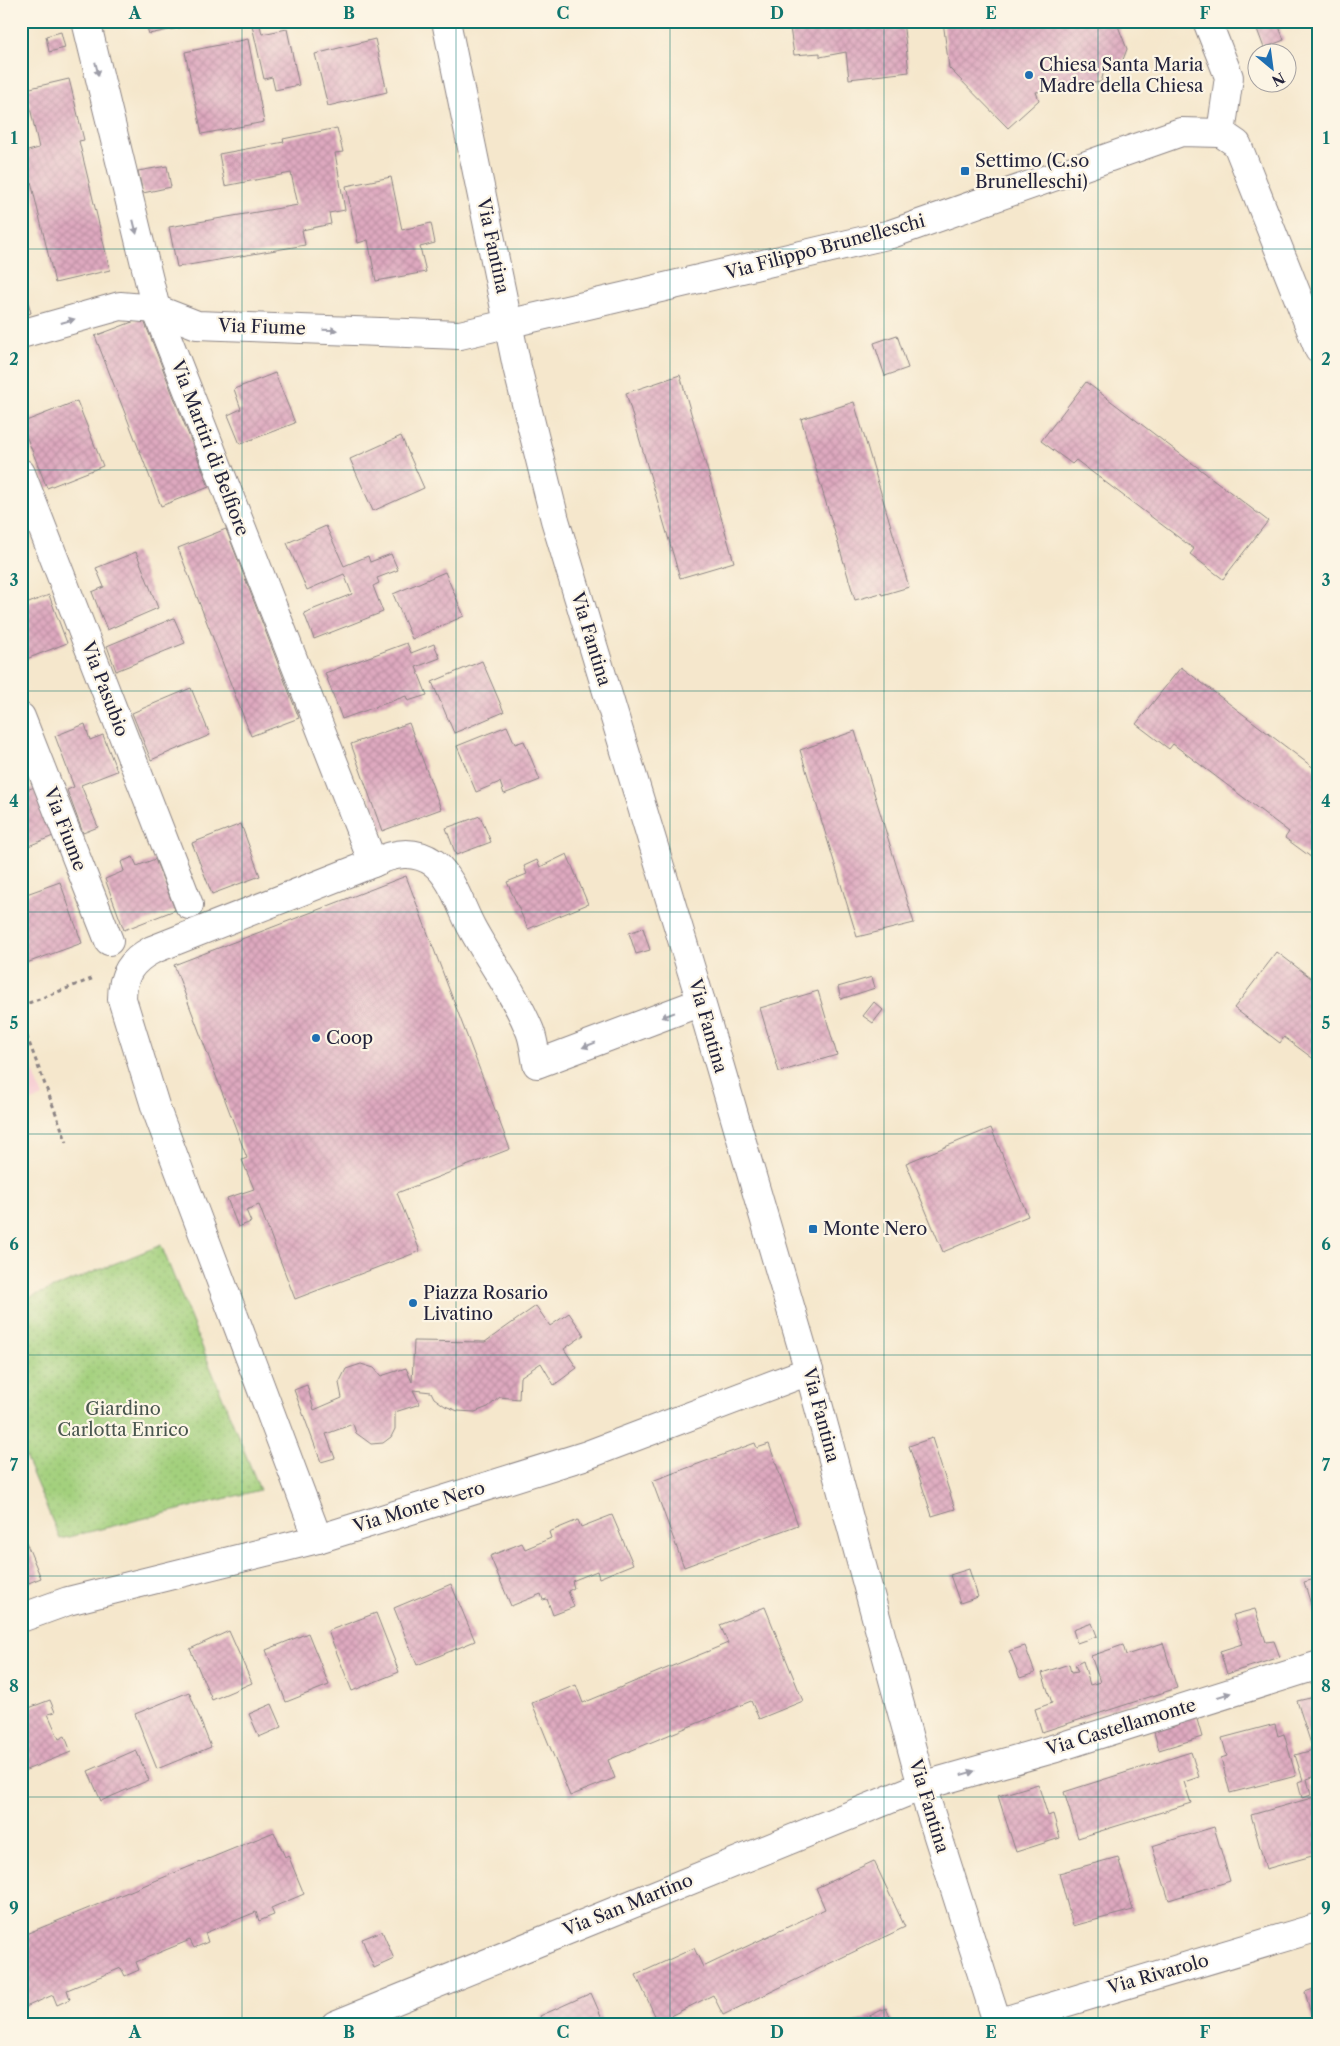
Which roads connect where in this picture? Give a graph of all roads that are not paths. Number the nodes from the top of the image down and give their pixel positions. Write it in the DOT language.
graph roads {
  1 [pos="86,21"];
  2 [pos="446,21"];
  3 [pos="1207,21"];
  4 [pos="1222,133"];
  5 [pos="156,309"];
  6 [pos="509,324"];
  7 [pos="21,334"];
  8 [pos="1317,340"];
  9 [pos="21,473"];
  10 [pos="21,717"];
  11 [pos="373,863"];
  12 [pos="189,905"];
  13 [pos="109,941"];
  14 [pos="701,1002"];
  15 [pos="809,1372"];
  16 [pos="318,1539"];
  17 [pos="21,1618"];
  18 [pos="1319,1666"];
  19 [pos="922,1786"];
  20 [pos="1319,1927"];
  21 [pos="997,2024"];
  22 [pos="335,2025"];
  1 -- 5 [label="street, Via Martiri di Belfiore, one-way"];
  2 -- 6 [label="street, Via Fantina"];
  3 -- 4 [label="street"];
  4 -- 6 [label="street, Via Filippo Brunelleschi"];
  4 -- 8 [label="street"];
  5 -- 6 [label="street, Via Fiume, one-way"];
  7 -- 5 [label="street, Via Fiume, one-way"];
  5 -- 11 [label="street, Via Martiri di Belfiore"];
  6 -- 14 [label="street, Via Fantina"];
  9 -- 12 [label="street, Via Pasubio"];
  10 -- 13 [label="street, Via Fiume"];
  14 -- 11 [label="street, one-way"];
  11 -- 16 [label="street"];
  14 -- 15 [label="street, Via Fantina"];
  15 -- 16 [label="street, Via Monte Nero"];
  15 -- 19 [label="street, Via Fantina"];
  16 -- 17 [label="street, Via Monte Nero"];
  19 -- 18 [label="street, Via Castellamonte, one-way"];
  19 -- 21 [label="street, Via Fantina"];
  19 -- 22 [label="street, Via San Martino"];
  20 -- 21 [label="street, Via Rivarolo"];
}
